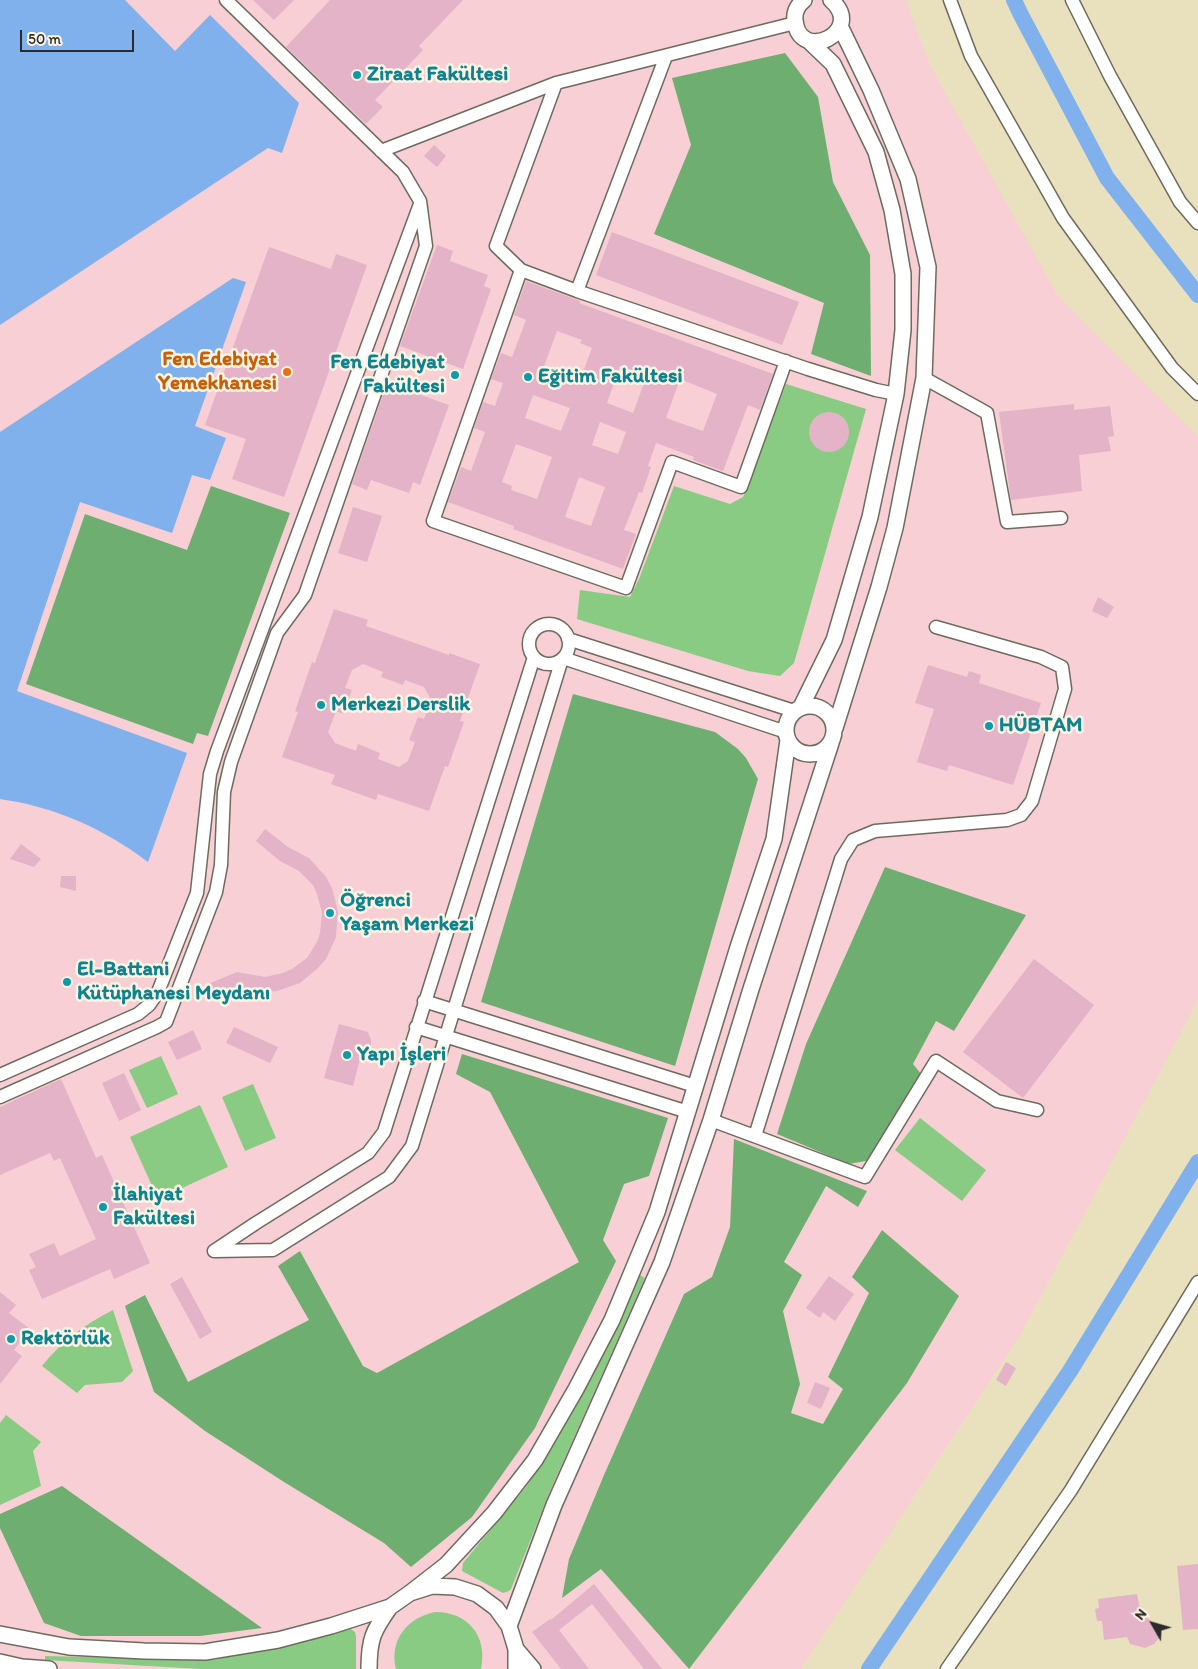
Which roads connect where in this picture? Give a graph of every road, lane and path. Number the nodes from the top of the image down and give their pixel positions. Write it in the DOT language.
graph roads {
  1 [pos="226,0"];
  2 [pos="832,0"];
  3 [pos="950,0"];
  4 [pos="1072,0"];
  5 [pos="802,1"];
  6 [pos="795,23"];
  7 [pos="840,26"];
  8 [pos="809,41"];
  9 [pos="666,56"];
  10 [pos="556,83"];
  11 [pos="381,151"];
  12 [pos="420,201"];
  13 [pos="1198,223"];
  14 [pos="521,270"];
  15 [pos="577,290"];
  16 [pos="786,361"];
  17 [pos="924,378"];
  18 [pos="896,394"];
  19 [pos="1198,394"];
  20 [pos="1061,518"];
  21 [pos="936,628"];
  22 [pos="568,639"];
  23 [pos="534,657"];
  24 [pos="562,659"];
  25 [pos="798,709"];
  26 [pos="833,735"];
  27 [pos="787,736"];
  28 [pos="424,1001"];
  29 [pos="455,1010"];
  30 [pos="416,1026"];
  31 [pos="447,1036"];
  32 [pos="0,1075"];
  33 [pos="696,1086"];
  34 [pos="0,1097"];
  35 [pos="1037,1110"];
  36 [pos="688,1112"];
  37 [pos="710,1120"];
  38 [pos="755,1136"];
  39 [pos="1198,1282"];
  40 [pos="410,1593"];
  41 [pos="390,1607"];
  42 [pos="509,1626"];
  43 [pos="0,1634"];
  44 [pos="516,1648"];
  45 [pos="0,1662"];
  46 [pos="49,1669"];
  47 [pos="369,1669"];
  48 [pos="516,1669"];
  49 [pos="533,1669"];
  50 [pos="947,1669"];
  1 -- 11 [label="street"];
  2 -- 7 [label="street"];
  3 -- 19 [label="street"];
  4 -- 13 [label="street"];
  5 -- 6 [label="street"];
  6 -- 8 [label="street"];
  6 -- 9 [label="street"];
  7 -- 8 [label="street"];
  7 -- 17 [label="street"];
  8 -- 18 [label="street"];
  9 -- 10 [label="street"];
  9 -- 15 [label="street"];
  10 -- 11 [label="street"];
  10 -- 14 [label="street"];
  11 -- 12 [label="street"];
  12 -- 32 [label="street"];
  12 -- 34 [label="street"];
  14 -- 15 [label="street"];
  14 -- 16 [label="street"];
  15 -- 16 [label="street"];
  16 -- 18 [label="street"];
  17 -- 20 [label="street"];
  17 -- 26 [label="street"];
  18 -- 25 [label="street"];
  21 -- 38 [label="street"];
  22 -- 23 [label="street"];
  22 -- 24 [label="street"];
  22 -- 25 [label="street"];
  23 -- 24 [label="street"];
  23 -- 28 [label="street"];
  24 -- 27 [label="street"];
  24 -- 29 [label="street"];
  25 -- 26 [label="street"];
  25 -- 27 [label="street"];
  26 -- 27 [label="street"];
  26 -- 37 [label="street"];
  27 -- 33 [label="street"];
  28 -- 29 [label="street"];
  28 -- 30 [label="street"];
  29 -- 31 [label="street"];
  29 -- 33 [label="street"];
  30 -- 31 [label="street"];
  30 -- 31 [label="street"];
  31 -- 36 [label="street"];
  33 -- 36 [label="street"];
  35 -- 38 [label="street"];
  36 -- 40 [label="street"];
  37 -- 38 [label="street"];
  37 -- 42 [label="street"];
  39 -- 50 [label="street"];
  40 -- 41 [label="street"];
  40 -- 42 [label="street"];
  41 -- 43 [label="street"];
  41 -- 47 [label="street"];
  42 -- 44 [label="street"];
  44 -- 48 [label="street"];
  44 -- 49 [label="street"];
  45 -- 46 [label="street"];
}
